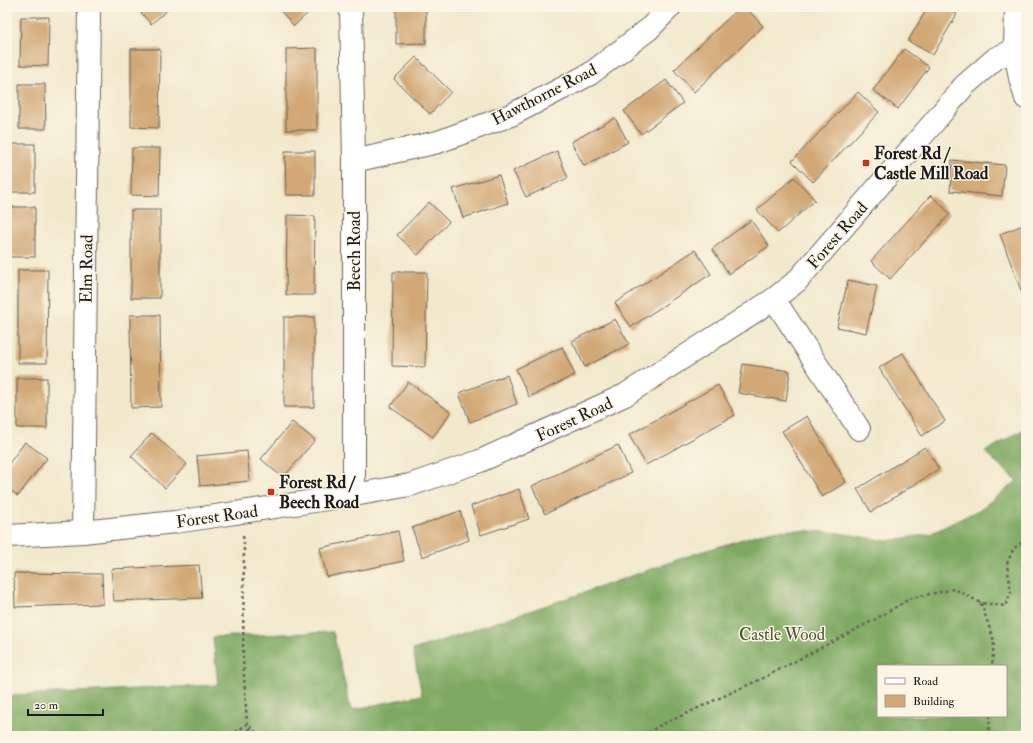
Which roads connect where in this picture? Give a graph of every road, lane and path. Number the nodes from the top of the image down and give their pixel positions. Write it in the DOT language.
graph roads {
  1 [pos="89,7"];
  2 [pos="351,7"];
  3 [pos="670,7"];
  4 [pos="1016,7"];
  5 [pos="1015,50"];
  6 [pos="1026,98"];
  7 [pos="354,161"];
  8 [pos="774,299"];
  9 [pos="859,429"];
  10 [pos="354,495"];
  11 [pos="238,513"];
  12 [pos="83,532"];
  13 [pos="7,536"];
  14 [pos="1026,541"];
  15 [pos="981,603"];
  16 [pos="992,665"];
  17 [pos="990,717"];
  18 [pos="246,724"];
  19 [pos="230,736"];
  20 [pos="252,736"];
  21 [pos="260,736"];
  22 [pos="643,736"];
  23 [pos="988,736"];
  1 -- 12 [label="street, Elm Road"];
  2 -- 7 [label="street, Beech Road"];
  3 -- 7 [label="street, Hawthorne Road"];
  4 -- 5 [label="street"];
  5 -- 6 [label="street"];
  5 -- 8 [label="street, Forest Road"];
  7 -- 10 [label="street, Beech Road"];
  8 -- 9 [label="street"];
  8 -- 10 [label="street, Forest Road"];
  10 -- 11 [label="street, Forest Road"];
  11 -- 12 [label="street, Forest Road"];
  11 -- 18 [label="path"];
  12 -- 13 [label="street, Forest Road"];
  14 -- 15 [label="path"];
  15 -- 16 [label="path"];
  15 -- 22 [label="path"];
  17 -- 23 [label="path"];
  18 -- 19 [label="path"];
  18 -- 20 [label="path"];
  18 -- 21 [label="path"];
}
